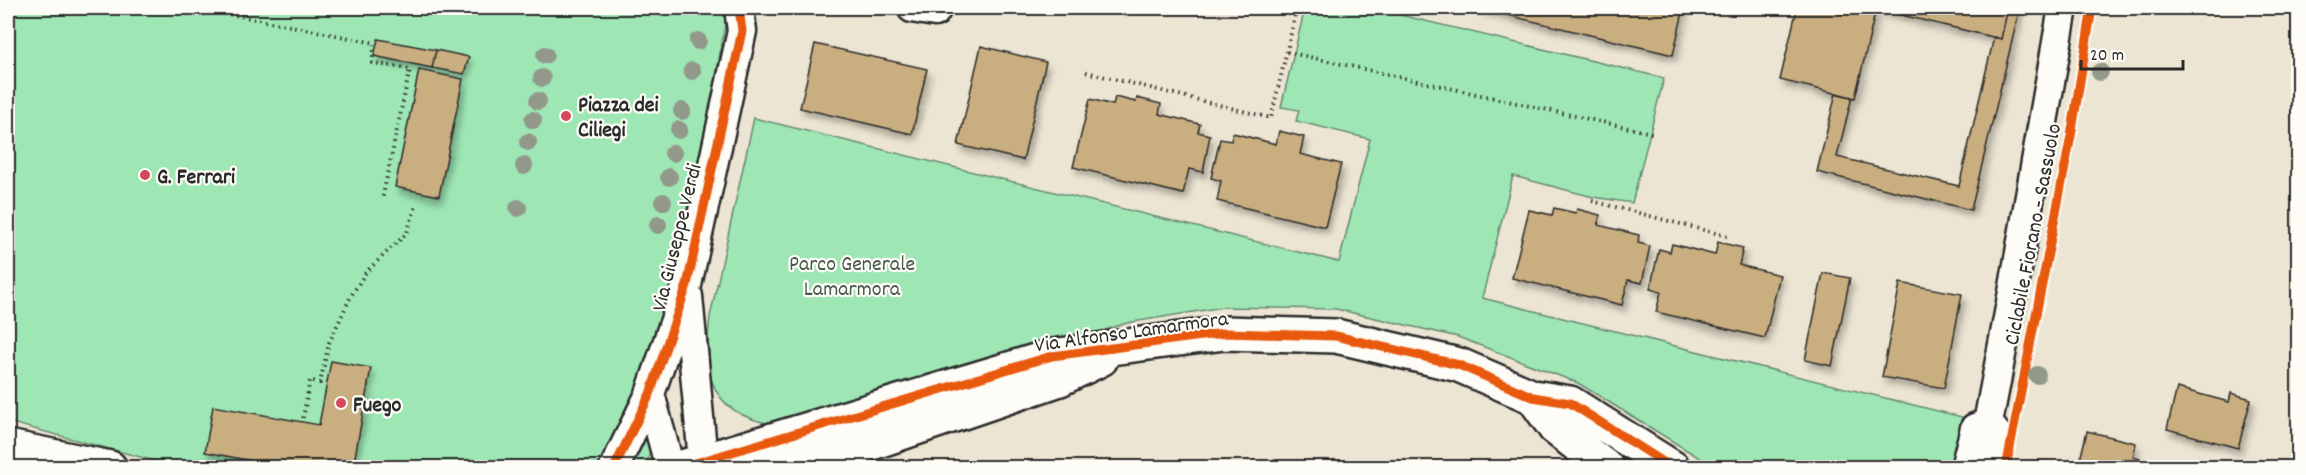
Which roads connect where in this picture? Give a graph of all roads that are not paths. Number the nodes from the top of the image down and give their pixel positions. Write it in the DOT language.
graph roads {
  1 [pos="738,8"];
  2 [pos="912,8"];
  3 [pos="937,8"];
  4 [pos="2063,8"];
  5 [pos="687,285"];
  6 [pos="1126,348"];
  7 [pos="650,394"];
  8 [pos="1533,397"];
  9 [pos="1988,423"];
  10 [pos="872,443"];
  11 [pos="8,447"];
  12 [pos="693,465"];
  13 [pos="110,468"];
  14 [pos="614,468"];
  15 [pos="670,468"];
  16 [pos="746,468"];
  17 [pos="792,468"];
  18 [pos="1607,468"];
  19 [pos="1673,468"];
  20 [pos="1965,468"];
  21 [pos="1988,468"];
  1 -- 5 [label="street, Via Giuseppe Verdi"];
  2 -- 3 [label="street"];
  4 -- 9 [label="street"];
  5 -- 7 [label="street, Via Giuseppe Verdi"];
  5 -- 12 [label="street, Via Giuseppe Verdi"];
  6 -- 8 [label="street, Via Alfonso Lamarmora"];
  6 -- 10 [label="street, Via Alfonso Lamarmora"];
  6 -- 12 [label="street, Via Alfonso Lamarmora"];
  7 -- 14 [label="street, Via Giuseppe Verdi"];
  7 -- 15 [label="street"];
  8 -- 18 [label="street"];
  8 -- 19 [label="street, Via Alfonso Lamarmora"];
  9 -- 20 [label="street"];
  9 -- 21 [label="street"];
  10 -- 16 [label="street, Via Alfonso Lamarmora"];
  10 -- 17 [label="street, Via Alfonso Lamarmora"];
  11 -- 13 [label="street"];
}
